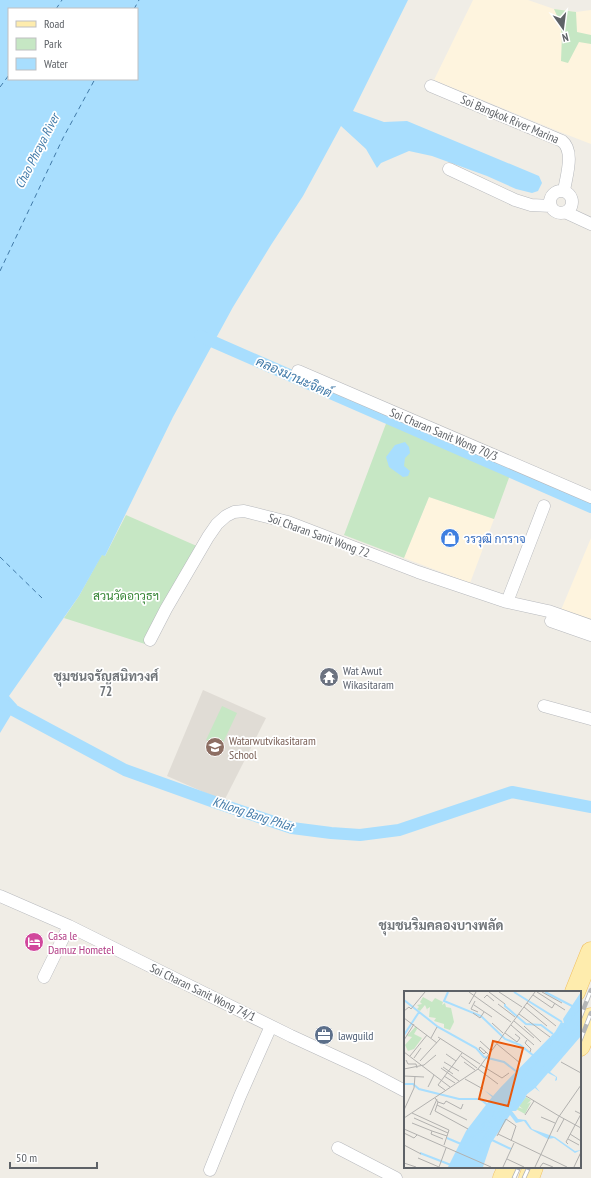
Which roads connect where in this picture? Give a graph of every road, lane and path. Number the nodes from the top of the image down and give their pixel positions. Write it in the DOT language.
graph roads {
  1 [pos="431,86"];
  2 [pos="448,169"];
  3 [pos="564,191"];
  4 [pos="551,206"];
  5 [pos="565,212"];
  6 [pos="591,224"];
  7 [pos="298,371"];
  8 [pos="591,497"];
  9 [pos="544,506"];
  10 [pos="507,602"];
  11 [pos="528,606"];
  12 [pos="591,626"];
  13 [pos="591,635"];
  14 [pos="150,640"];
  15 [pos="544,706"];
  16 [pos="591,719"];
  17 [pos="0,896"];
  18 [pos="70,926"];
  19 [pos="591,952"];
  20 [pos="44,977"];
  21 [pos="575,991"];
  22 [pos="586,1023"];
  23 [pos="271,1026"];
  24 [pos="581,1042"];
  25 [pos="404,1090"];
  26 [pos="338,1148"];
  27 [pos="508,1168"];
  28 [pos="533,1168"];
  29 [pos="210,1170"];
  30 [pos="396,1178"];
  31 [pos="503,1178"];
  32 [pos="529,1178"];
  1 -- 3 [label="street, Soi Bangkok River Marina"];
  2 -- 4 [label="street"];
  3 -- 4 [label="street"];
  3 -- 5 [label="street"];
  4 -- 5 [label="street"];
  5 -- 6 [label="street"];
  7 -- 8 [label="street, Soi Charan Sanit Wong 70/3"];
  9 -- 10 [label="street"];
  10 -- 11 [label="street, Soi Charan Sanit Wong 72"];
  10 -- 14 [label="street, Soi Charan Sanit Wong 72"];
  11 -- 12 [label="street, Soi Charan Sanit Wong 72"];
  11 -- 13 [label="street, Soi Charan Sanit Wong 72"];
  15 -- 16 [label="street"];
  17 -- 18 [label="street, Soi Charan Sanit Wong 74/1"];
  18 -- 20 [label="street"];
  18 -- 23 [label="street, Soi Charan Sanit Wong 74/1"];
  19 -- 21 [label="main road"];
  22 -- 24 [label="main road"];
  23 -- 25 [label="street, Soi Charan Sanit Wong 74/1"];
  23 -- 29 [label="street"];
  26 -- 30 [label="street"];
  27 -- 31 [label="main road"];
  28 -- 32 [label="main road"];
}
